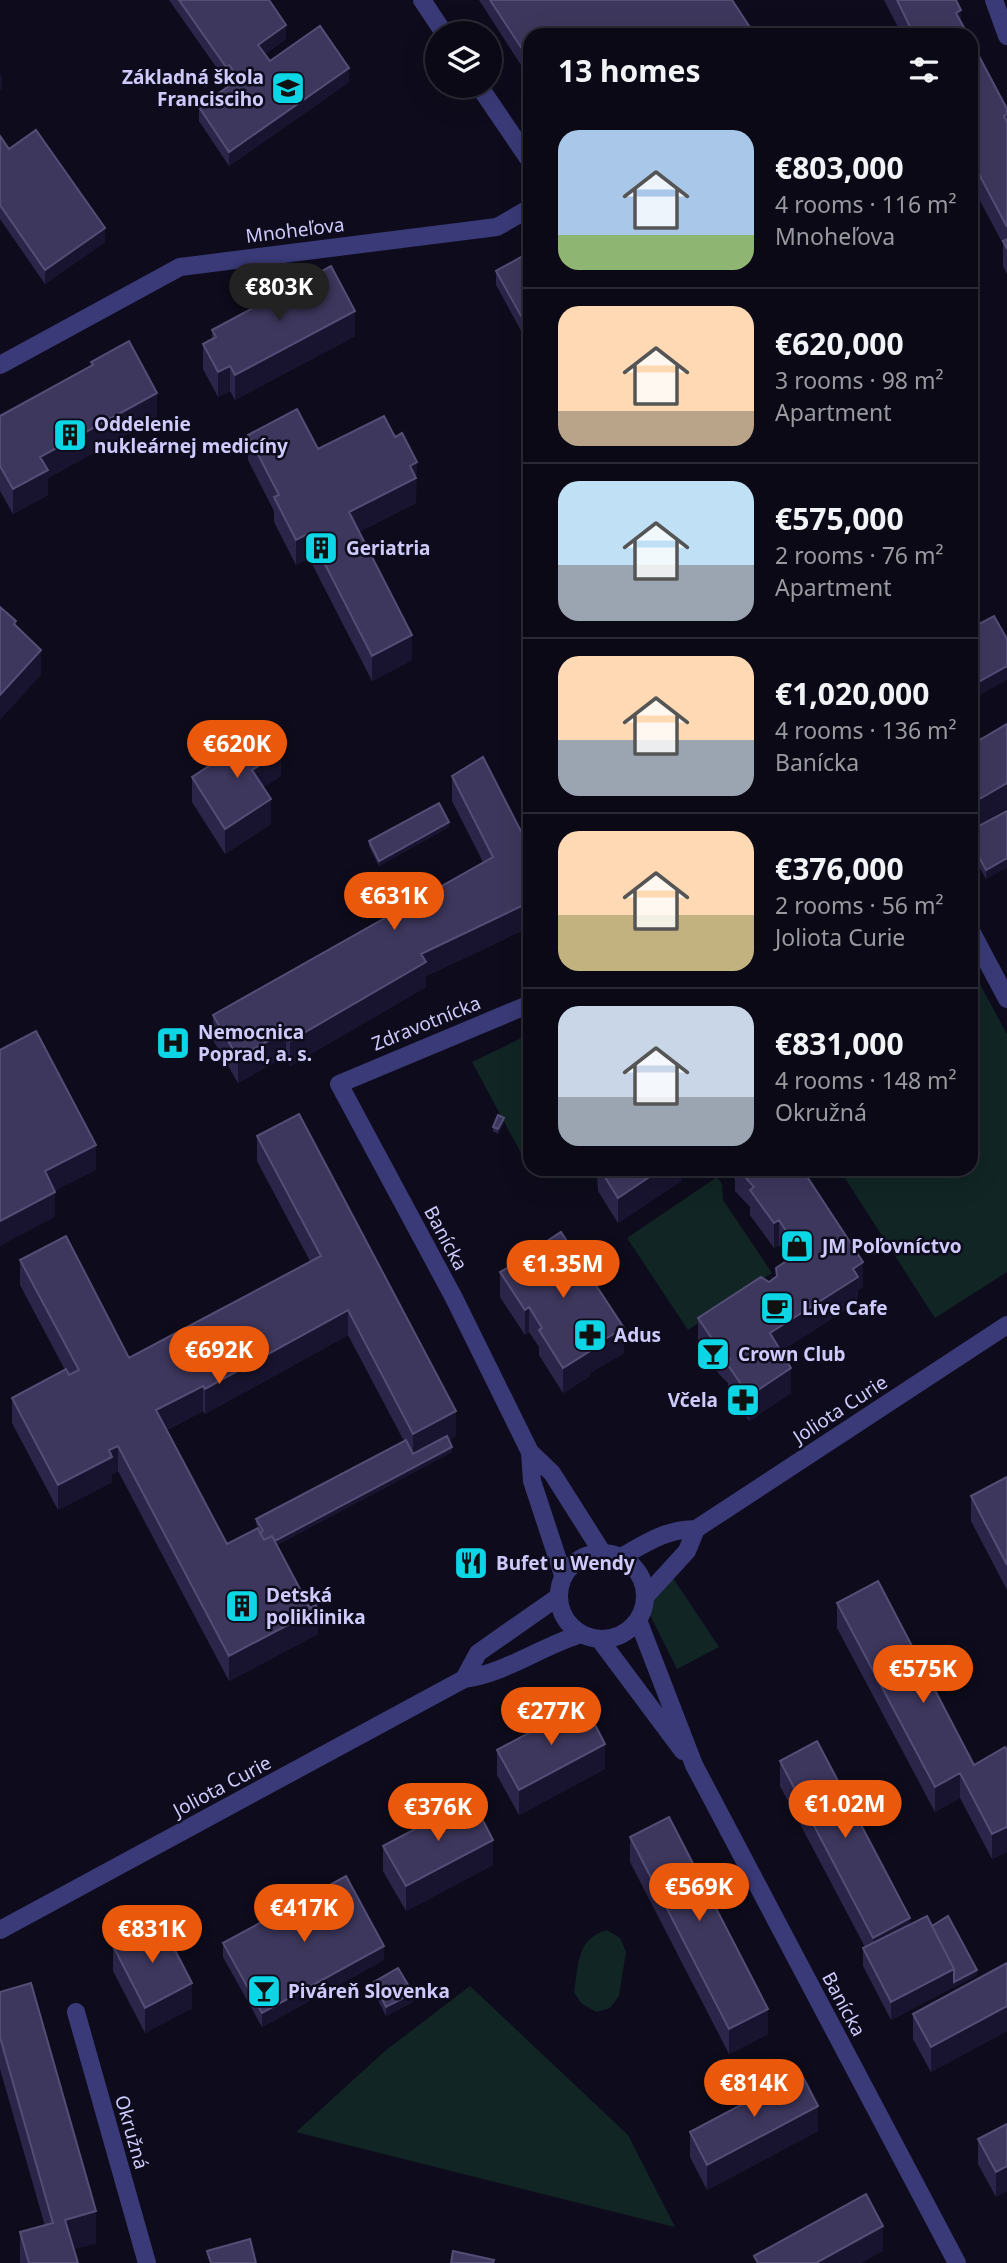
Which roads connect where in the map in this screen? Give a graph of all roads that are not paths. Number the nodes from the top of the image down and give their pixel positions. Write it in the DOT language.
graph roads {
  1 [pos="422,0"];
  2 [pos="995,0"];
  3 [pos="436,21"];
  4 [pos="1007,36"];
  5 [pos="488,98"];
  6 [pos="523,151"];
  7 [pos="523,212"];
  8 [pos="0,365"];
  9 [pos="978,944"];
  10 [pos="1007,999"];
  11 [pos="523,1007"];
  12 [pos="339,1084"];
  13 [pos="1007,1325"];
  14 [pos="530,1452"];
  15 [pos="696,1529"];
  16 [pos="602,1552"];
  17 [pos="621,1557"];
  18 [pos="563,1575"];
  19 [pos="558,1597"];
  20 [pos="645,1597"];
  21 [pos="638,1620"];
  22 [pos="581,1634"];
  23 [pos="600,1640"];
  24 [pos="464,1679"];
  25 [pos="694,1765"];
  26 [pos="0,1930"];
  27 [pos="76,2012"];
  28 [pos="147,2263"];
  29 [pos="957,2263"];
  1 -- 3 [label="street"];
  2 -- 4 [label="street"];
  5 -- 6 [label="street"];
  7 -- 8 [label="street, Mnoheľova"];
  9 -- 10 [label="street"];
  11 -- 12 [label="street, Zdravotnícka"];
  12 -- 14 [label="street, Banícka"];
  13 -- 15 [label="street, Joliota Curie"];
  14 -- 16 [label="street, Banícka"];
  14 -- 18 [label="street, Banícka"];
  15 -- 17 [label="street, Joliota Curie"];
  15 -- 20 [label="street, Joliota Curie"];
  16 -- 17 [label="street"];
  16 -- 18 [label="street"];
  17 -- 20 [label="street"];
  18 -- 19 [label="street"];
  19 -- 22 [label="street"];
  19 -- 24 [label="street, Joliota Curie"];
  20 -- 21 [label="street"];
  21 -- 23 [label="street"];
  21 -- 25 [label="street, Banícka"];
  22 -- 23 [label="street"];
  22 -- 24 [label="street, Joliota Curie"];
  23 -- 25 [label="street, Banícka"];
  24 -- 26 [label="street, Joliota Curie"];
  25 -- 29 [label="street, Banícka"];
  27 -- 28 [label="street, Okružná"];
}
